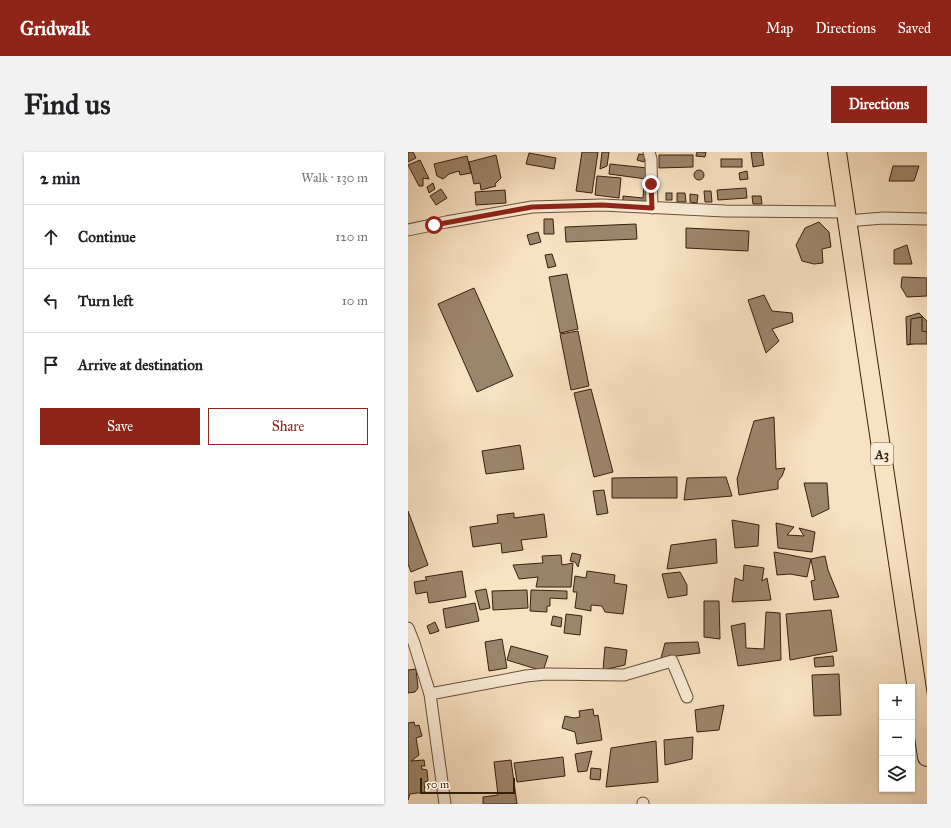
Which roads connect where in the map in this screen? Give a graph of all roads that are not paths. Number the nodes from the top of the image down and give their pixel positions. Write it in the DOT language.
graph roads {
  1 [pos="649,152"];
  2 [pos="837,152"];
  3 [pos="652,208"];
  4 [pos="846,216"];
  5 [pos="927,219"];
  6 [pos="408,230"];
  7 [pos="408,628"];
  8 [pos="430,694"];
  9 [pos="686,697"];
  10 [pos="927,757"];
  11 [pos="445,804"];
  1 -- 3 [label="street"];
  2 -- 4 [label="highway, A3"];
  3 -- 4 [label="street"];
  3 -- 6 [label="street"];
  4 -- 5 [label="street"];
  4 -- 10 [label="highway, A3"];
  7 -- 8 [label="street"];
  8 -- 9 [label="street"];
  8 -- 11 [label="street"];
}
